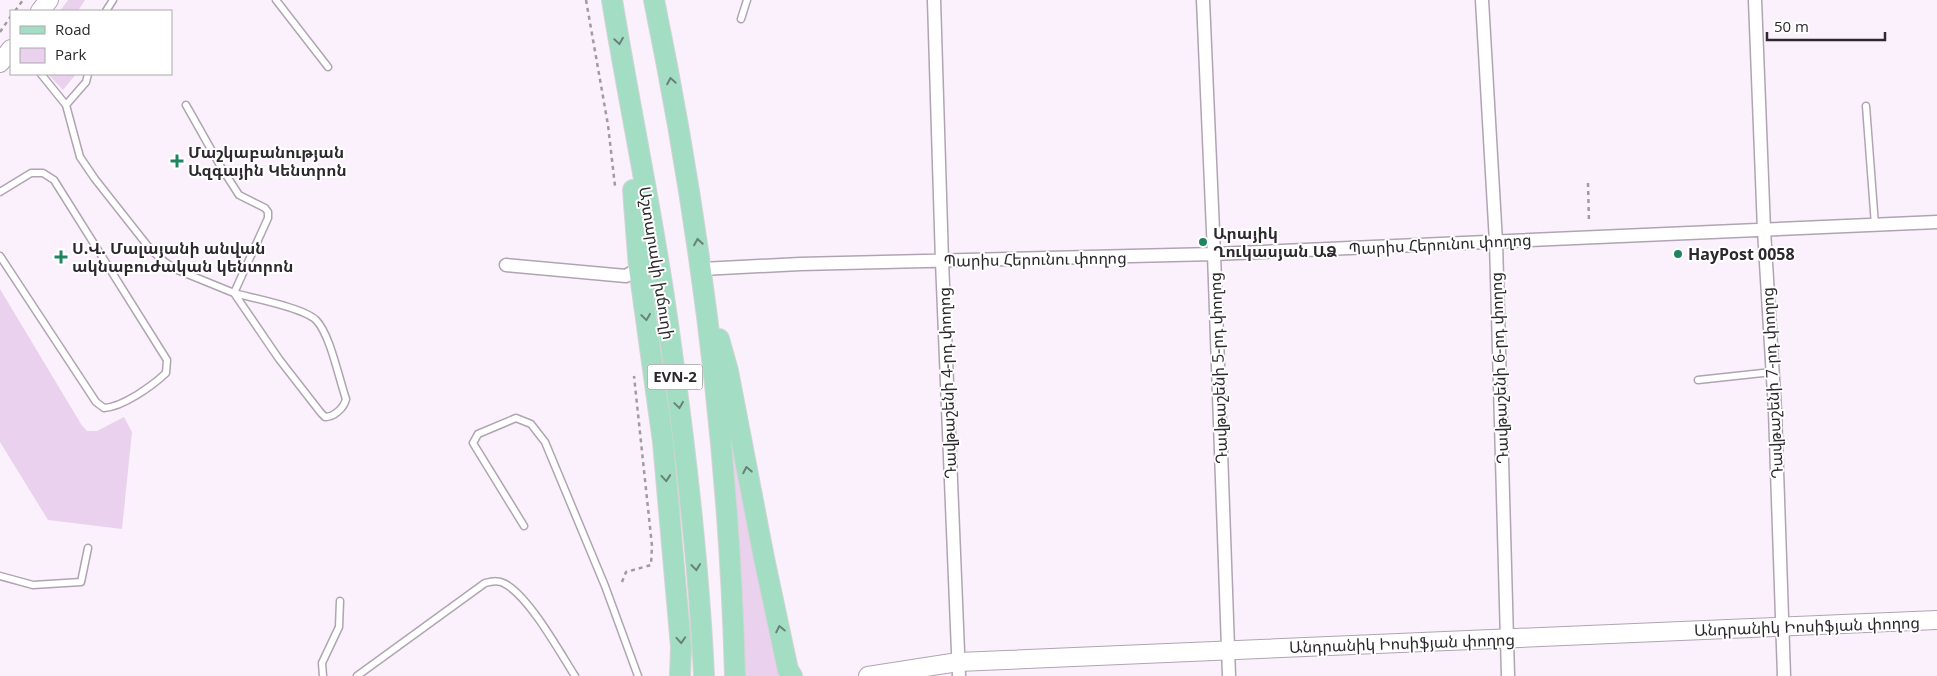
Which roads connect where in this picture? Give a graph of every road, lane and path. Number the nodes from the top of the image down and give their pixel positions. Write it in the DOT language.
graph roads {
  1 [pos="49,0"];
  2 [pos="276,0"];
  3 [pos="612,0"];
  4 [pos="654,0"];
  5 [pos="747,0"];
  6 [pos="934,0"];
  7 [pos="1203,0"];
  8 [pos="1482,0"];
  9 [pos="1755,0"];
  10 [pos="41,10"];
  11 [pos="10,17"];
  12 [pos="741,20"];
  13 [pos="0,32"];
  14 [pos="10,50"];
  15 [pos="0,63"];
  16 [pos="328,67"];
  17 [pos="42,75"];
  18 [pos="88,75"];
  19 [pos="625,81"];
  20 [pos="66,105"];
  21 [pos="186,105"];
  22 [pos="1866,106"];
  23 [pos="1588,183"];
  24 [pos="0,192"];
  25 [pos="1937,222"];
  26 [pos="1875,225"];
  27 [pos="1764,230"];
  28 [pos="1589,237"];
  29 [pos="1496,242"];
  30 [pos="1214,254"];
  31 [pos="0,256"];
  32 [pos="942,261"];
  33 [pos="506,265"];
  34 [pos="639,268"];
  35 [pos="702,269"];
  36 [pos="705,290"];
  37 [pos="234,293"];
  38 [pos="1772,372"];
  39 [pos="1698,380"];
  40 [pos="524,526"];
  41 [pos="88,548"];
  42 [pos="0,576"];
  43 [pos="340,601"];
  44 [pos="1937,620"];
  45 [pos="1782,627"];
  46 [pos="1506,638"];
  47 [pos="1228,650"];
  48 [pos="959,669"];
  49 [pos="323,676"];
  50 [pos="356,676"];
  51 [pos="575,676"];
  52 [pos="638,676"];
  53 [pos="680,676"];
  54 [pos="704,676"];
  55 [pos="735,676"];
  56 [pos="792,676"];
  57 [pos="868,676"];
  58 [pos="1229,676"];
  59 [pos="1508,676"];
  60 [pos="1784,676"];
  1 -- 10 [label="street"];
  2 -- 16 [label="lane"];
  3 -- 19 [label="main road, Աշտարակի խճուղի / EVN-2, one-way"];
  35 -- 4 [label="main road, EVN-2, one-way"];
  5 -- 12 [label="lane"];
  6 -- 32 [label="street, Դավթաշենի 4-րդ փողոց"];
  7 -- 30 [label="street, Դավթաշենի 5-րդ փողոց"];
  8 -- 29 [label="street, Դավթաշենի 6-րդ փողոց"];
  9 -- 27 [label="street, Դավթաշենի 7-րդ փողոց"];
  11 -- 13 [label="path"];
  14 -- 15 [label="street"];
  17 -- 20 [label="lane"];
  18 -- 20 [label="lane"];
  19 -- 34 [label="main road"];
  19 -- 54 [label="main road, Աշտարակի խճուղի / EVN-2, one-way"];
  20 -- 37 [label="lane"];
  21 -- 37 [label="lane"];
  22 -- 26 [label="lane"];
  23 -- 28 [label="path"];
  24 -- 31 [label="lane"];
  25 -- 26 [label="street, Պարիս Հերունու փողոց"];
  26 -- 27 [label="street, Պարիս Հերունու փողոց"];
  27 -- 28 [label="street, Պարիս Հերունու փողոց"];
  27 -- 38 [label="street, Դավթաշենի 7-րդ փողոց"];
  28 -- 29 [label="street, Պարիս Հերունու փողոց"];
  29 -- 30 [label="street, Պարիս Հերունու փողոց"];
  29 -- 46 [label="street, Դավթաշենի 6-րդ փողոց"];
  30 -- 32 [label="street, Պարիս Հերունու փողոց"];
  30 -- 47 [label="street, Դավթաշենի 5-րդ փողոց"];
  32 -- 35 [label="street, Պարիս Հերունու փողոց"];
  32 -- 48 [label="street, Դավթաշենի 4-րդ փողոց"];
  33 -- 34 [label="street"];
  34 -- 53 [label="main road, one-way"];
  35 -- 36 [label="main road, EVN-2"];
  36 -- 55 [label="main road, EVN-2"];
  56 -- 36 [label="main road, one-way"];
  37 -- 37 [label="lane"];
  38 -- 39 [label="lane"];
  38 -- 45 [label="street, Դավթաշենի 7-րդ փողոց"];
  40 -- 52 [label="lane"];
  41 -- 42 [label="lane"];
  43 -- 49 [label="lane"];
  44 -- 45 [label="street, Անդրանիկ Իոսիֆյան փողոց"];
  45 -- 46 [label="street, Անդրանիկ Իոսիֆյան փողոց"];
  45 -- 60 [label="street, Դավթաշենի 7-րդ փողոց"];
  46 -- 47 [label="street, Անդրանիկ Իոսիֆյան փողոց"];
  46 -- 59 [label="street, Դավթաշենի 6-րդ փողոց"];
  47 -- 48 [label="street, Անդրանիկ Իոսիֆյան փողոց"];
  47 -- 58 [label="street, Դավթաշենի 5-րդ փողոց"];
  48 -- 57 [label="street, Անդրանիկ Իոսիֆյան փողոց"];
  50 -- 51 [label="lane"];
}
